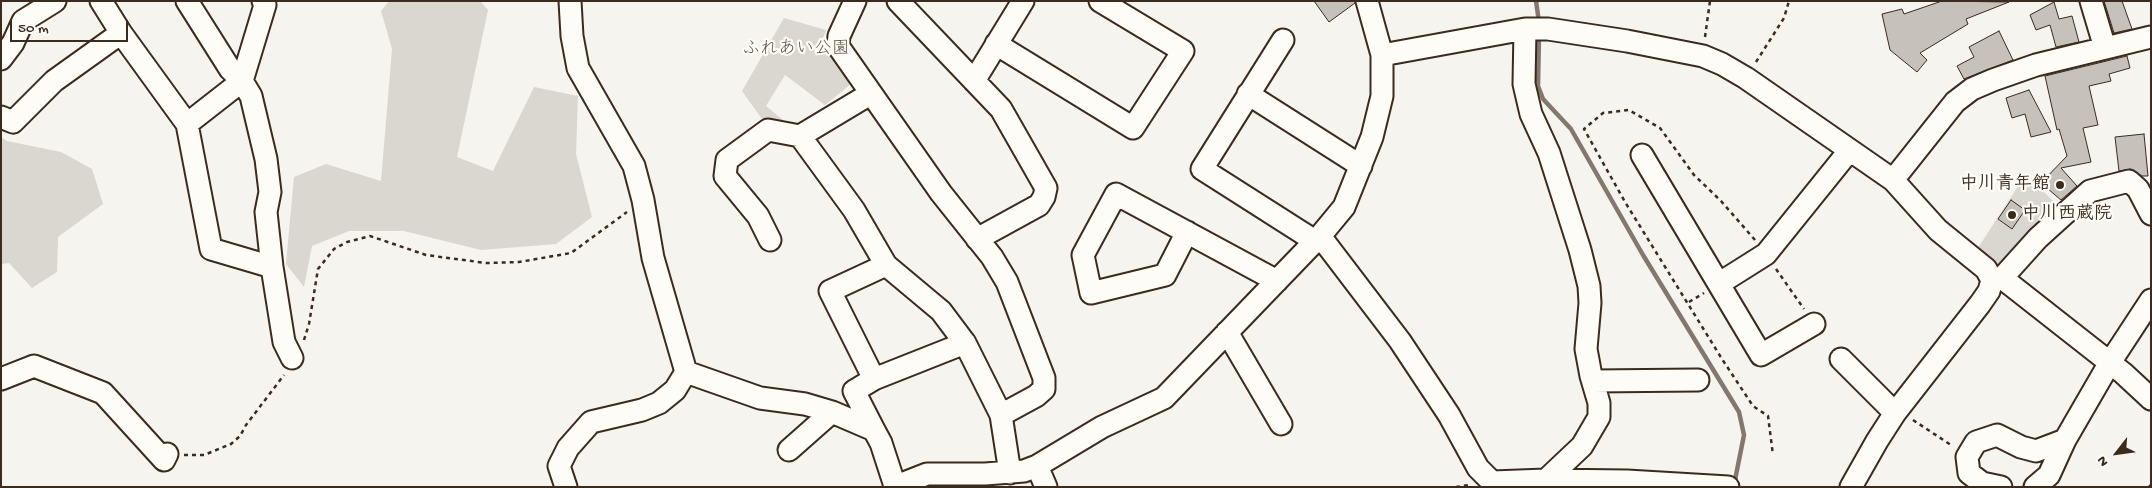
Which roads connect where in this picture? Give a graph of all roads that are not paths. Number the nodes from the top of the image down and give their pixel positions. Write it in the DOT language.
graph roads {
  1 [pos="56,1"];
  2 [pos="101,1"];
  3 [pos="187,1"];
  4 [pos="263,1"];
  5 [pos="570,1"];
  6 [pos="855,1"];
  7 [pos="898,1"];
  8 [pos="1023,1"];
  9 [pos="1100,1"];
  10 [pos="1367,1"];
  11 [pos="2092,1"];
  12 [pos="23,11"];
  13 [pos="1525,29"];
  14 [pos="121,33"];
  15 [pos="2151,37"];
  16 [pos="1283,40"];
  17 [pos="996,44"];
  18 [pos="2105,48"];
  19 [pos="1382,55"];
  20 [pos="1,59"];
  21 [pos="974,80"];
  22 [pos="242,81"];
  23 [pos="870,94"];
  24 [pos="1248,94"];
  25 [pos="1,117"];
  26 [pos="186,124"];
  27 [pos="800,136"];
  28 [pos="1849,151"];
  29 [pos="1642,155"];
  30 [pos="1360,166"];
  31 [pos="1893,180"];
  32 [pos="2144,187"];
  33 [pos="2151,214"];
  34 [pos="1187,232"];
  35 [pos="1318,238"];
  36 [pos="977,239"];
  37 [pos="770,240"];
  38 [pos="886,265"];
  39 [pos="272,267"];
  40 [pos="1997,279"];
  41 [pos="1277,281"];
  42 [pos="1720,283"];
  43 [pos="2151,300"];
  44 [pos="1814,324"];
  45 [pos="1227,332"];
  46 [pos="965,343"];
  47 [pos="292,358"];
  48 [pos="1840,359"];
  49 [pos="2109,364"];
  50 [pos="686,372"];
  51 [pos="1,378"];
  52 [pos="874,380"];
  53 [pos="1698,380"];
  54 [pos="1593,381"];
  55 [pos="2151,400"];
  56 [pos="832,412"];
  57 [pos="1897,412"];
  58 [pos="1001,415"];
  59 [pos="1281,424"];
  60 [pos="874,430"];
  61 [pos="2065,440"];
  62 [pos="789,450"];
  63 [pos="167,454"];
  64 [pos="1037,466"];
  65 [pos="1010,472"];
  66 [pos="1546,480"];
  67 [pos="966,481"];
  68 [pos="564,484"];
  69 [pos="894,486"];
  70 [pos="1046,487"];
  71 [pos="1726,487"];
  72 [pos="1850,487"];
  73 [pos="2001,487"];
  74 [pos="2035,487"];
  1 -- 12 [label="street"];
  2 -- 14 [label="street"];
  3 -- 22 [label="street"];
  4 -- 22 [label="street"];
  5 -- 50 [label="street"];
  6 -- 23 [label="street"];
  7 -- 21 [label="street"];
  8 -- 17 [label="street"];
  9 -- 17 [label="street"];
  10 -- 19 [label="street"];
  11 -- 18 [label="street"];
  12 -- 20 [label="street"];
  13 -- 19 [label="street"];
  13 -- 28 [label="street"];
  13 -- 54 [label="street"];
  14 -- 25 [label="street"];
  14 -- 26 [label="street"];
  15 -- 18 [label="street"];
  16 -- 24 [label="street"];
  17 -- 21 [label="street"];
  18 -- 31 [label="street"];
  19 -- 30 [label="street"];
  21 -- 36 [label="street"];
  22 -- 26 [label="street"];
  22 -- 39 [label="street"];
  23 -- 27 [label="street"];
  23 -- 36 [label="street"];
  24 -- 30 [label="street"];
  24 -- 35 [label="street"];
  26 -- 39 [label="street"];
  27 -- 37 [label="street"];
  27 -- 38 [label="street"];
  28 -- 31 [label="street"];
  28 -- 42 [label="street"];
  29 -- 42 [label="street"];
  30 -- 35 [label="street"];
  31 -- 40 [label="street"];
  32 -- 33 [label="street"];
  32 -- 40 [label="street"];
  34 -- 34 [label="street"];
  34 -- 41 [label="street"];
  35 -- 41 [label="street"];
  35 -- 66 [label="street"];
  36 -- 58 [label="street"];
  38 -- 46 [label="street"];
  38 -- 52 [label="street"];
  39 -- 47 [label="street"];
  40 -- 49 [label="street"];
  40 -- 57 [label="street"];
  41 -- 45 [label="street"];
  42 -- 44 [label="street"];
  43 -- 49 [label="street"];
  45 -- 59 [label="street"];
  45 -- 64 [label="street"];
  46 -- 52 [label="street"];
  46 -- 58 [label="street"];
  48 -- 57 [label="street"];
  49 -- 55 [label="street"];
  49 -- 61 [label="street"];
  50 -- 56 [label="street"];
  50 -- 68 [label="street"];
  51 -- 63 [label="street"];
  52 -- 60 [label="street"];
  53 -- 54 [label="street"];
  54 -- 66 [label="street"];
  56 -- 60 [label="street"];
  56 -- 62 [label="street"];
  57 -- 72 [label="street"];
  58 -- 65 [label="street"];
  60 -- 69 [label="street"];
  61 -- 73 [label="street"];
  61 -- 74 [label="street"];
  64 -- 65 [label="street"];
  64 -- 70 [label="street"];
  65 -- 67 [label="street"];
  66 -- 71 [label="street"];
  67 -- 69 [label="street"];
}
